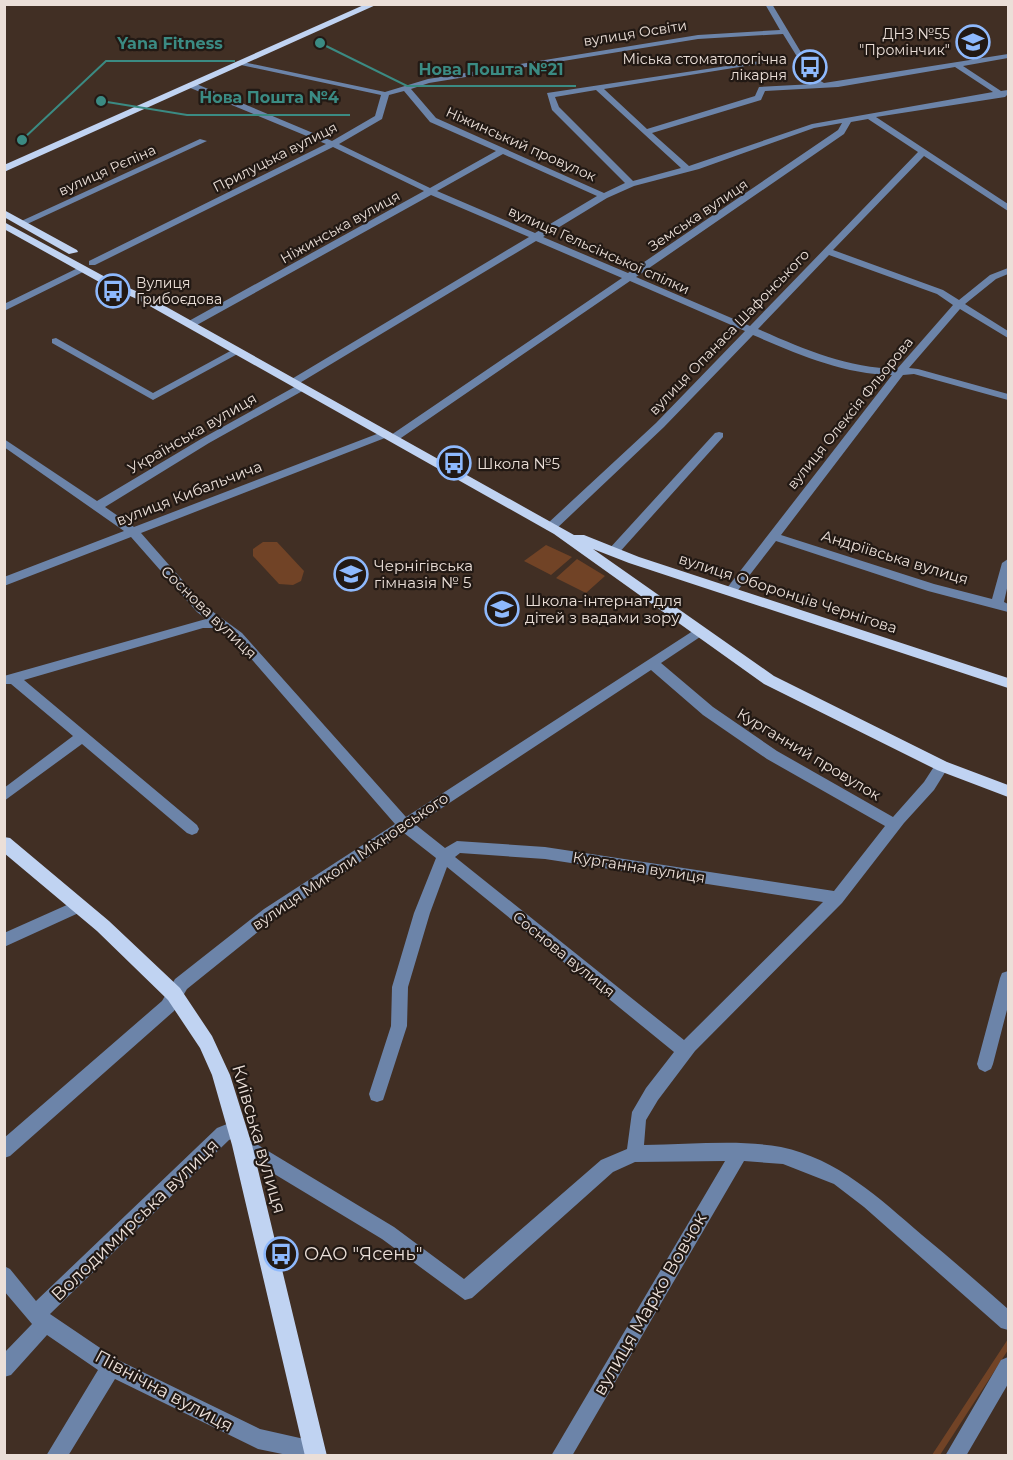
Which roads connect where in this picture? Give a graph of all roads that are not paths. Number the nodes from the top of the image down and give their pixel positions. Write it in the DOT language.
graph roads {
  1 [pos="361,4"];
  2 [pos="375,4"];
  3 [pos="768,4"];
  4 [pos="784,32"];
  5 [pos="1008,56"];
  6 [pos="241,63"];
  7 [pos="760,63"];
  8 [pos="957,65"];
  9 [pos="192,85"];
  10 [pos="820,85"];
  11 [pos="405,87"];
  12 [pos="599,89"];
  13 [pos="1004,92"];
  14 [pos="385,94"];
  15 [pos="1008,100"];
  16 [pos="869,116"];
  17 [pos="848,120"];
  18 [pos="645,132"];
  19 [pos="203,141"];
  20 [pos="333,144"];
  21 [pos="501,152"];
  22 [pos="923,152"];
  23 [pos="4,161"];
  24 [pos="4,169"];
  25 [pos="687,169"];
  26 [pos="631,184"];
  27 [pos="432,192"];
  28 [pos="604,196"];
  29 [pos="1008,208"];
  30 [pos="4,213"];
  31 [pos="22,223"];
  32 [pos="4,225"];
  33 [pos="536,236"];
  34 [pos="826,251"];
  35 [pos="87,266"];
  36 [pos="1008,271"];
  37 [pos="629,278"];
  38 [pos="959,304"];
  39 [pos="4,308"];
  40 [pos="191,324"];
  41 [pos="750,330"];
  42 [pos="1008,335"];
  43 [pos="56,341"];
  44 [pos="238,351"];
  45 [pos="899,373"];
  46 [pos="298,385"];
  47 [pos="1008,397"];
  48 [pos="719,435"];
  49 [pos="390,436"];
  50 [pos="4,442"];
  51 [pos="98,506"];
  52 [pos="555,529"];
  53 [pos="132,531"];
  54 [pos="772,536"];
  55 [pos="613,552"];
  56 [pos="634,560"];
  57 [pos="1008,563"];
  58 [pos="620,574"];
  59 [pos="4,582"];
  60 [pos="731,591"];
  61 [pos="1003,607"];
  62 [pos="222,623"];
  63 [pos="699,632"];
  64 [pos="652,663"];
  65 [pos="9,679"];
  66 [pos="1008,682"];
  67 [pos="82,737"];
  68 [pos="942,766"];
  69 [pos="1008,791"];
  70 [pos="4,796"];
  71 [pos="404,824"];
  72 [pos="895,825"];
  73 [pos="192,829"];
  74 [pos="4,843"];
  75 [pos="444,857"];
  76 [pos="837,898"];
  77 [pos="78,906"];
  78 [pos="4,940"];
  79 [pos="1008,978"];
  80 [pos="174,994"];
  81 [pos="685,1051"];
  82 [pos="985,1064"];
  83 [pos="377,1094"];
  84 [pos="240,1137"];
  85 [pos="4,1150"];
  86 [pos="739,1153"];
  87 [pos="635,1154"];
  88 [pos="4,1275"];
  89 [pos="40,1319"];
  90 [pos="1008,1321"];
  91 [pos="111,1367"];
  92 [pos="1008,1367"];
  93 [pos="4,1368"];
  94 [pos="316,1453"];
  95 [pos="56,1455"];
  96 [pos="561,1455"];
  97 [pos="955,1455"];
  1 -- 23 [label="main road"];
  2 -- 6 [label="main road"];
  3 -- 4 [label="street"];
  4 -- 10 [label="street"];
  4 -- 11 [label="street, вулиця Освіти"];
  5 -- 8 [label="street"];
  6 -- 9 [label="main road"];
  6 -- 14 [label="street"];
  7 -- 12 [label="street"];
  8 -- 10 [label="street"];
  8 -- 13 [label="street"];
  9 -- 20 [label="street, вулиця Гельсінської спілки"];
  9 -- 24 [label="main road"];
  10 -- 18 [label="street"];
  11 -- 14 [label="street, вулиця Освіти"];
  11 -- 21 [label="street, Ніжинський провулок"];
  12 -- 18 [label="street"];
  12 -- 26 [label="street"];
  13 -- 15 [label="street"];
  13 -- 16 [label="street"];
  14 -- 20 [label="street, Прилуцька вулиця"];
  16 -- 17 [label="street"];
  16 -- 22 [label="street"];
  17 -- 25 [label="street, Українська вулиця"];
  17 -- 37 [label="street, Земська вулиця"];
  18 -- 25 [label="street"];
  19 -- 31 [label="street, вулиця Рєпіна"];
  20 -- 27 [label="street, вулиця Гельсінської спілки"];
  20 -- 35 [label="street, Прилуцька вулиця"];
  21 -- 27 [label="street, Ніжинська вулиця"];
  21 -- 28 [label="street, Ніжинський провулок"];
  22 -- 29 [label="street"];
  22 -- 34 [label="street, вулиця Опанаса Шафонського"];
  25 -- 26 [label="street, Українська вулиця"];
  26 -- 28 [label="street, Українська вулиця"];
  27 -- 33 [label="street, вулиця Гельсінської спілки"];
  27 -- 40 [label="street, Ніжинська вулиця"];
  28 -- 33 [label="street, Українська вулиця"];
  30 -- 31 [label="main road"];
  31 -- 35 [label="main road"];
  32 -- 35 [label="main road"];
  33 -- 37 [label="street, вулиця Гельсінської спілки"];
  33 -- 46 [label="street, Українська вулиця"];
  34 -- 38 [label="street"];
  34 -- 41 [label="street, вулиця Опанаса Шафонського"];
  35 -- 39 [label="street, Прилуцька вулиця"];
  35 -- 40 [label="main road"];
  36 -- 38 [label="street, вулиця Олексія Фльорова"];
  37 -- 41 [label="street, вулиця Гельсінської спілки"];
  37 -- 49 [label="street, Земська вулиця"];
  38 -- 42 [label="street"];
  38 -- 45 [label="street, вулиця Олексія Фльорова"];
  40 -- 44 [label="main road"];
  41 -- 45 [label="street, вулиця Гельсінської спілки"];
  41 -- 52 [label="street, вулиця Опанаса Шафонського"];
  43 -- 44 [label="street"];
  44 -- 46 [label="main road"];
  45 -- 47 [label="street, вулиця Гельсінської спілки"];
  45 -- 54 [label="street, вулиця Олексія Фльорова"];
  46 -- 49 [label="main road"];
  46 -- 51 [label="street, Українська вулиця"];
  48 -- 55 [label="street"];
  49 -- 52 [label="main road"];
  49 -- 53 [label="street, вулиця Кибальчича"];
  50 -- 51 [label="street, Соснова вулиця"];
  51 -- 53 [label="street, Соснова вулиця"];
  52 -- 55 [label="main road, вулиця Оборонців Чернігова"];
  52 -- 58 [label="main road"];
  53 -- 59 [label="street, вулиця Кибальчича"];
  53 -- 62 [label="street, Соснова вулиця"];
  54 -- 60 [label="street, вулиця Олексія Фльорова"];
  54 -- 61 [label="street, Андріївська вулиця"];
  55 -- 56 [label="main road, вулиця Оборонців Чернігова"];
  56 -- 58 [label="main road"];
  56 -- 60 [label="main road, вулиця Оборонців Чернігова"];
  57 -- 61 [label="street"];
  58 -- 63 [label="main road"];
  60 -- 66 [label="main road, вулиця Оборонців Чернігова"];
  62 -- 65 [label="street"];
  62 -- 71 [label="street, Соснова вулиця"];
  63 -- 64 [label="street, вулиця Миколи Міхновського"];
  63 -- 68 [label="main road"];
  64 -- 71 [label="street, вулиця Миколи Міхновського"];
  64 -- 72 [label="street, Курганний провулок"];
  65 -- 67 [label="street"];
  67 -- 70 [label="street"];
  67 -- 73 [label="street"];
  68 -- 69 [label="main road"];
  68 -- 72 [label="street"];
  71 -- 75 [label="street, Соснова вулиця"];
  71 -- 80 [label="street, вулиця Миколи Міхновського"];
  72 -- 76 [label="street"];
  74 -- 77 [label="main road, Київська вулиця"];
  75 -- 76 [label="street, Курганна вулиця"];
  75 -- 81 [label="street, Соснова вулиця"];
  75 -- 83 [label="street"];
  76 -- 81 [label="street"];
  77 -- 78 [label="street"];
  77 -- 80 [label="main road, Київська вулиця"];
  79 -- 82 [label="street"];
  80 -- 84 [label="main road, Київська вулиця"];
  80 -- 85 [label="street, вулиця Миколи Міхновського"];
  81 -- 87 [label="street"];
  84 -- 87 [label="street"];
  84 -- 89 [label="street, Володимирська вулиця"];
  84 -- 94 [label="main road, Київська вулиця"];
  86 -- 87 [label="street"];
  86 -- 90 [label="street"];
  86 -- 96 [label="street, вулиця Марко Вовчок"];
  88 -- 89 [label="street, Північна вулиця"];
  89 -- 91 [label="street, Північна вулиця"];
  89 -- 93 [label="street, Володимирська вулиця"];
  91 -- 94 [label="street, Північна вулиця"];
  91 -- 95 [label="street"];
  92 -- 97 [label="street"];
}
